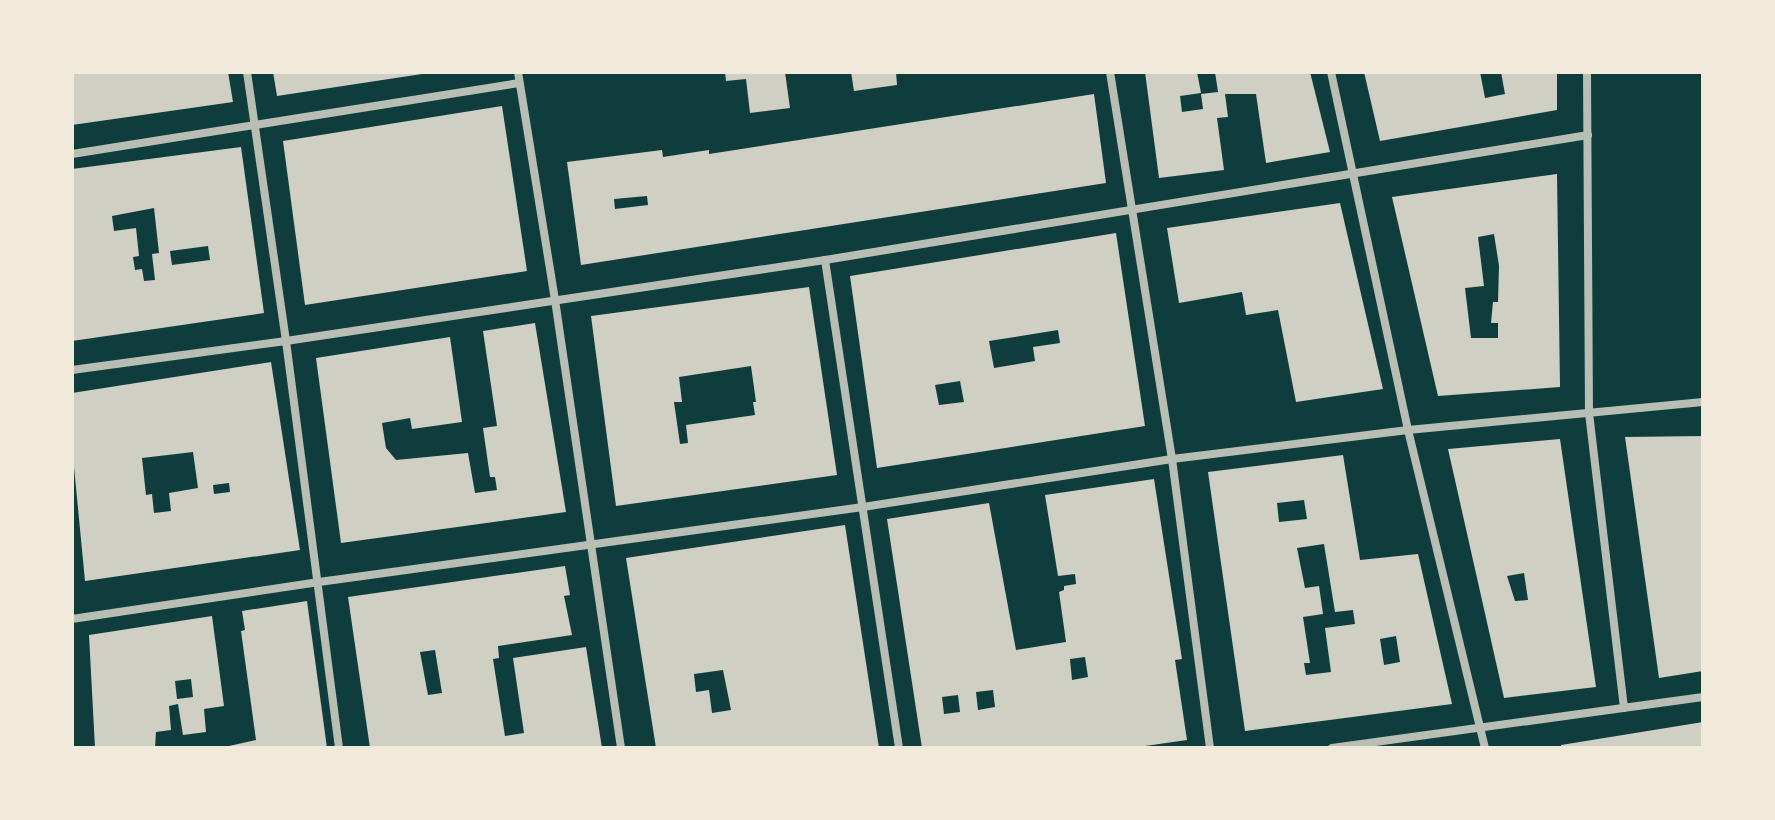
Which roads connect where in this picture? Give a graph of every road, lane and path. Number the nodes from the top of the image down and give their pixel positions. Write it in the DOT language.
graph roads {
  1 [pos="247,72"];
  2 [pos="518,72"];
  3 [pos="1110,72"];
  4 [pos="1331,72"];
  5 [pos="1587,72"];
  6 [pos="519,83"];
  7 [pos="255,124"];
  8 [pos="1588,135"];
  9 [pos="72,154"];
  10 [pos="1354,172"];
  11 [pos="1130,209"];
  12 [pos="825,260"];
  13 [pos="555,300"];
  14 [pos="286,341"];
  15 [pos="72,370"];
  16 [pos="1703,402"];
  17 [pos="1589,413"];
  18 [pos="1408,430"];
  19 [pos="1172,459"];
  20 [pos="863,507"];
  21 [pos="591,544"];
  22 [pos="319,582"];
  23 [pos="72,619"];
  24 [pos="1703,697"];
  25 [pos="1624,708"];
  26 [pos="1480,727"];
  27 [pos="339,748"];
  28 [pos="621,748"];
  29 [pos="899,748"];
  30 [pos="1210,748"];
  31 [pos="1332,748"];
  32 [pos="1485,748"];
  1 -- 7 [label="street"];
  2 -- 6 [label="street"];
  3 -- 11 [label="street"];
  4 -- 10 [label="street"];
  5 -- 8 [label="street"];
  6 -- 7 [label="street"];
  6 -- 13 [label="street"];
  7 -- 9 [label="street"];
  7 -- 14 [label="street"];
  8 -- 10 [label="street"];
  8 -- 17 [label="street"];
  10 -- 11 [label="street"];
  10 -- 18 [label="street"];
  11 -- 12 [label="street"];
  11 -- 19 [label="street"];
  12 -- 13 [label="street"];
  12 -- 20 [label="street"];
  13 -- 14 [label="street"];
  13 -- 21 [label="street"];
  14 -- 15 [label="street"];
  14 -- 22 [label="street"];
  16 -- 17 [label="street"];
  17 -- 18 [label="street"];
  17 -- 25 [label="street"];
  18 -- 19 [label="street"];
  18 -- 26 [label="street"];
  19 -- 20 [label="street"];
  19 -- 30 [label="street"];
  20 -- 21 [label="street"];
  20 -- 29 [label="street"];
  21 -- 22 [label="street"];
  21 -- 28 [label="street"];
  22 -- 23 [label="street"];
  22 -- 27 [label="street"];
  24 -- 25 [label="street"];
  25 -- 26 [label="street"];
  26 -- 31 [label="street"];
  26 -- 32 [label="street"];
}
